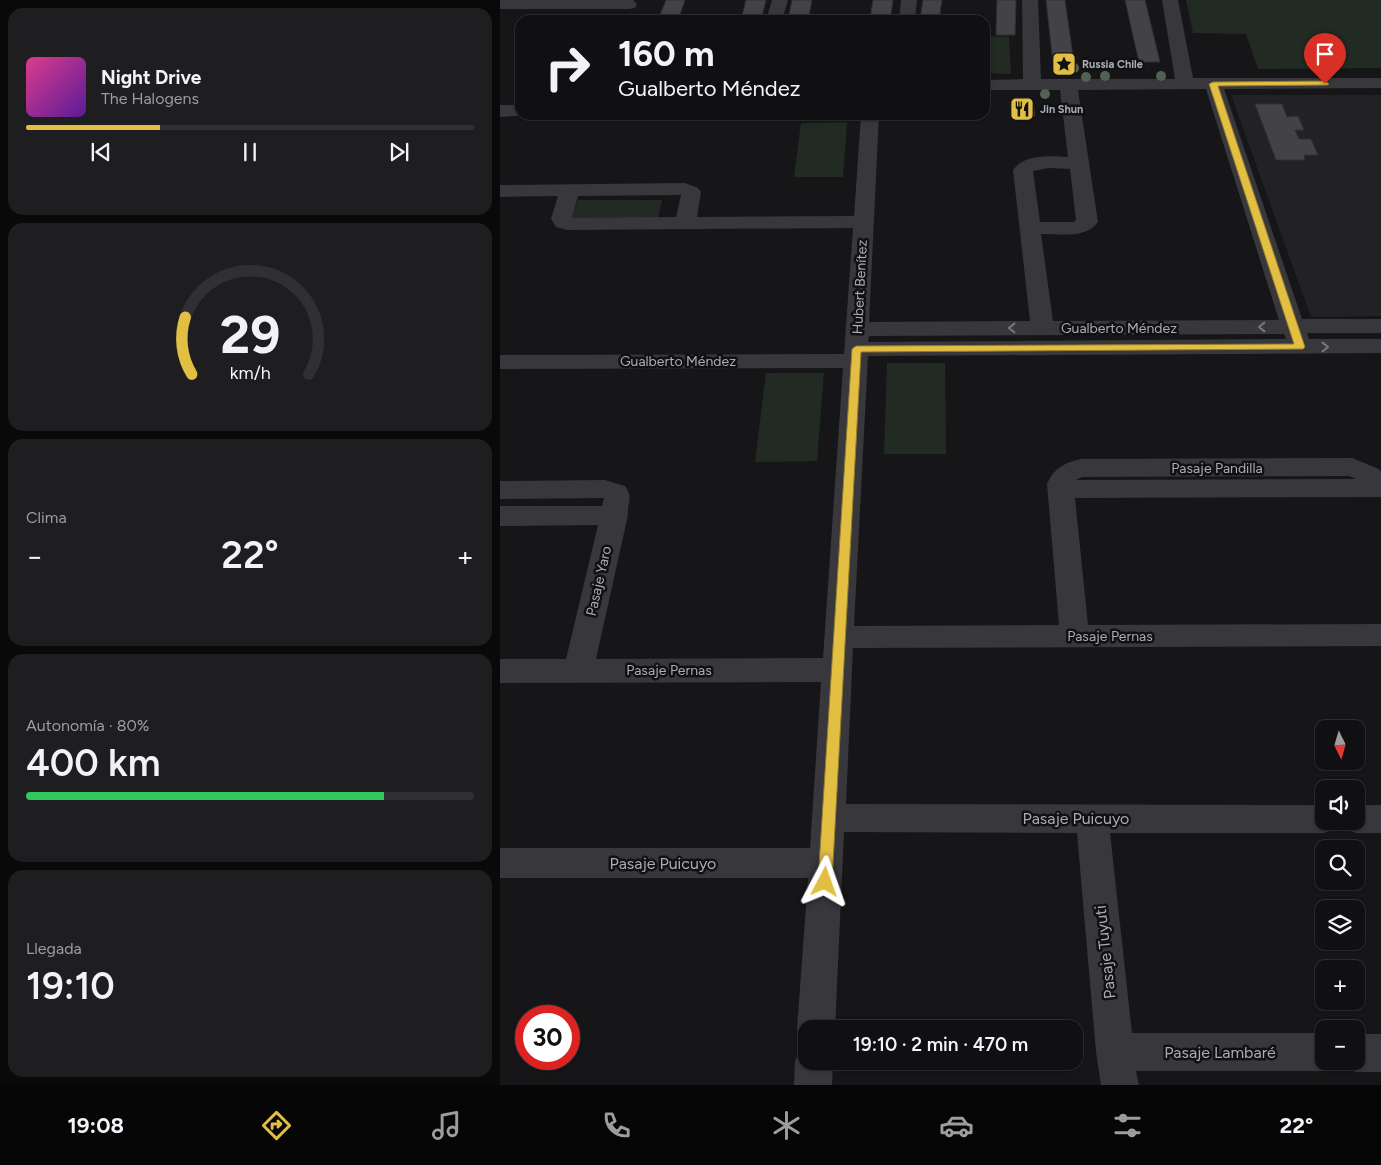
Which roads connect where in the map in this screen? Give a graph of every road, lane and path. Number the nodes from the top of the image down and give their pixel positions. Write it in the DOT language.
graph roads {
  1 [pos="780,0"];
  2 [pos="909,0"];
  3 [pos="1030,0"];
  4 [pos="1170,0"];
  5 [pos="630,2"];
  6 [pos="500,4"];
  7 [pos="625,15"];
  8 [pos="776,15"];
  9 [pos="908,15"];
  10 [pos="1381,83"];
  11 [pos="1185,84"];
  12 [pos="1213,84"];
  13 [pos="990,85"];
  14 [pos="1032,85"];
  15 [pos="1068,85"];
  16 [pos="500,111"];
  17 [pos="515,111"];
  18 [pos="870,120"];
  19 [pos="1080,163"];
  20 [pos="570,190"];
  21 [pos="500,191"];
  22 [pos="864,222"];
  23 [pos="685,224"];
  24 [pos="1030,228"];
  25 [pos="1381,326"];
  26 [pos="1042,328"];
  27 [pos="1296,337"];
  28 [pos="857,346"];
  29 [pos="1381,346"];
  30 [pos="500,362"];
  31 [pos="1379,488"];
  32 [pos="500,490"];
  33 [pos="616,503"];
  34 [pos="500,516"];
  35 [pos="1381,635"];
  36 [pos="1075,636"];
  37 [pos="839,637"];
  38 [pos="837,670"];
  39 [pos="500,671"];
  40 [pos="578,671"];
  41 [pos="829,818"];
  42 [pos="1092,818"];
  43 [pos="1315,819"];
  44 [pos="1365,819"];
  45 [pos="1381,819"];
  46 [pos="500,863"];
  47 [pos="826,864"];
  48 [pos="817,1020"];
  49 [pos="1365,1052"];
  50 [pos="1381,1052"];
  51 [pos="1315,1053"];
  52 [pos="1118,1069"];
  53 [pos="814,1070"];
  54 [pos="813,1085"];
  1 -- 8 [label="street"];
  2 -- 9 [label="street"];
  3 -- 14 [label="street"];
  4 -- 11 [label="street"];
  5 -- 6 [label="street"];
  5 -- 7 [label="street"];
  10 -- 12 [label="street"];
  11 -- 12 [label="street"];
  11 -- 15 [label="street"];
  12 -- 27 [label="street"];
  13 -- 14 [label="street"];
  14 -- 15 [label="street"];
  15 -- 19 [label="street"];
  16 -- 17 [label="street"];
  18 -- 22 [label="street, Hubert Benítez"];
  19 -- 24 [label="street"];
  19 -- 24 [label="street"];
  20 -- 21 [label="street"];
  20 -- 23 [label="street"];
  20 -- 23 [label="street"];
  22 -- 23 [label="street"];
  22 -- 28 [label="street, Hubert Benítez"];
  24 -- 26 [label="street"];
  25 -- 27 [label="street, Gualberto Méndez"];
  27 -- 26 [label="street, Gualberto Méndez, one-way"];
  26 -- 28 [label="street, Gualberto Méndez, one-way"];
  27 -- 28 [label="street, Gualberto Méndez"];
  27 -- 29 [label="street, Gualberto Méndez, one-way"];
  28 -- 30 [label="street, Gualberto Méndez"];
  28 -- 37 [label="street, Hubert Benítez"];
  31 -- 36 [label="street, Pasaje Pandilla"];
  32 -- 33 [label="street"];
  33 -- 34 [label="street"];
  33 -- 40 [label="street, Pasaje Yaro"];
  35 -- 36 [label="street, Pasaje Pernas"];
  36 -- 37 [label="street, Pasaje Pernas"];
  37 -- 38 [label="street, Hubert Benítez"];
  38 -- 40 [label="street, Pasaje Pernas"];
  38 -- 41 [label="street, Hubert Benítez"];
  39 -- 40 [label="street, Pasaje Pernas"];
  41 -- 42 [label="street, Pasaje Puicuyo"];
  41 -- 47 [label="street, Hubert Benítez"];
  42 -- 43 [label="street, Pasaje Puicuyo"];
  42 -- 52 [label="street, Pasaje Tuyuti"];
  44 -- 45 [label="street"];
  46 -- 47 [label="street, Pasaje Puicuyo"];
  47 -- 48 [label="street, Hubert Benítez"];
  49 -- 50 [label="street"];
  51 -- 52 [label="street, Pasaje Lambaré"];
  53 -- 54 [label="street"];
}
